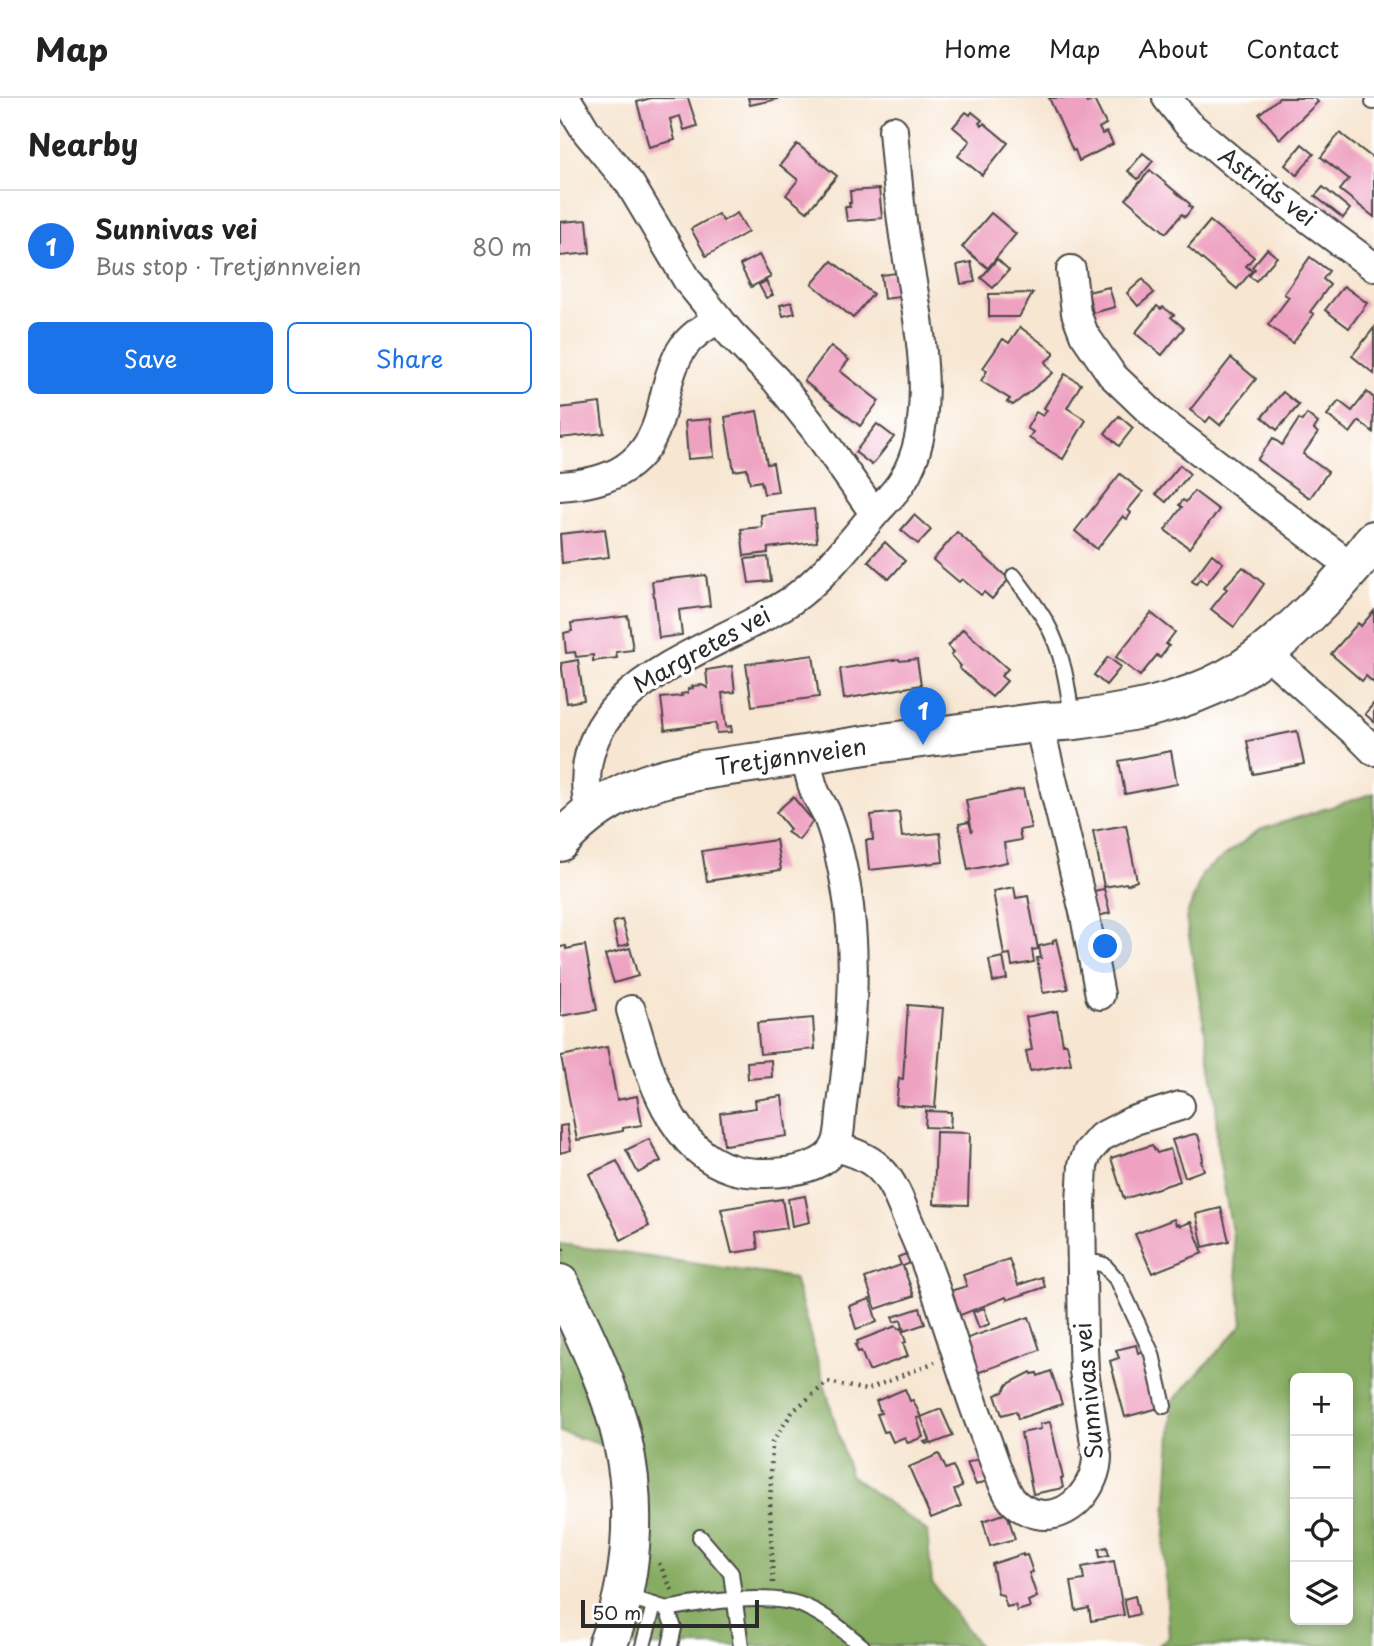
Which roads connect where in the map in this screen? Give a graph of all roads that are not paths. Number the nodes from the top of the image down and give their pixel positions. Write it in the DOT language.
graph roads {
  1 [pos="566,98"];
  2 [pos="1167,98"];
  3 [pos="894,130"];
  4 [pos="1374,267"];
  5 [pos="1071,270"];
  6 [pos="719,319"];
  7 [pos="560,486"];
  8 [pos="876,512"];
  9 [pos="1363,554"];
  10 [pos="1014,576"];
  11 [pos="1265,652"];
  12 [pos="1057,721"];
  13 [pos="1374,751"];
  14 [pos="807,755"];
  15 [pos="590,814"];
  16 [pos="560,842"];
  17 [pos="1100,995"];
  18 [pos="631,1010"];
  19 [pos="1180,1106"];
  20 [pos="835,1147"];
  21 [pos="1081,1264"];
  22 [pos="560,1284"];
  23 [pos="1164,1406"];
  24 [pos="699,1536"];
  25 [pos="735,1601"];
  26 [pos="648,1603"];
  27 [pos="607,1646"];
  28 [pos="643,1646"];
  29 [pos="670,1646"];
  30 [pos="741,1646"];
  31 [pos="862,1646"];
  1 -- 6 [label="street"];
  2 -- 4 [label="street, Astrids vei"];
  3 -- 8 [label="street, Margretes vei"];
  5 -- 9 [label="street, Tretjønnveien"];
  6 -- 7 [label="street"];
  6 -- 8 [label="street"];
  8 -- 15 [label="street, Margretes vei"];
  9 -- 11 [label="street, Tretjønnveien"];
  10 -- 12 [label="lane"];
  11 -- 12 [label="street, Tretjønnveien"];
  11 -- 13 [label="street"];
  12 -- 14 [label="street, Tretjønnveien"];
  12 -- 17 [label="street"];
  14 -- 15 [label="street, Tretjønnveien"];
  14 -- 20 [label="street"];
  15 -- 16 [label="street, Tretjønnveien"];
  18 -- 20 [label="street"];
  19 -- 21 [label="street, Sunnivas vei"];
  20 -- 21 [label="street, Sunnivas vei"];
  21 -- 23 [label="lane"];
  22 -- 26 [label="street"];
  24 -- 25 [label="lane"];
  25 -- 26 [label="lane"];
  25 -- 30 [label="lane"];
  25 -- 31 [label="lane"];
  26 -- 27 [label="street"];
  26 -- 28 [label="lane"];
  26 -- 29 [label="lane"];
}
